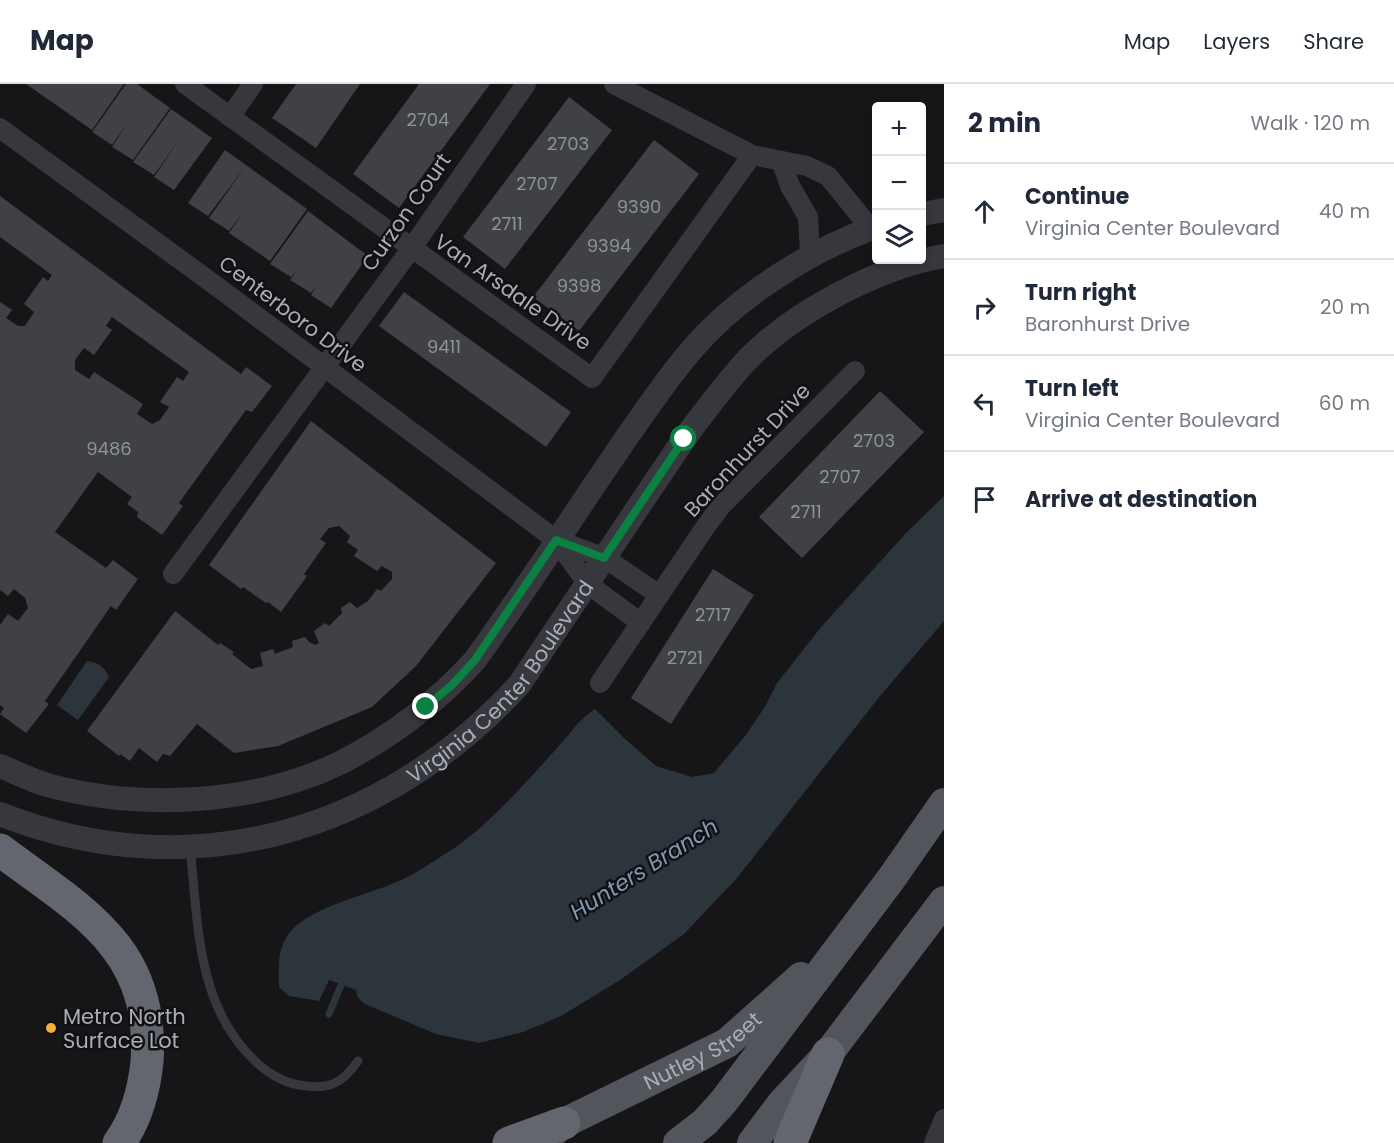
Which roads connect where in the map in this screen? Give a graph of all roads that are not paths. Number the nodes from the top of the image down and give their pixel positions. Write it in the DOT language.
graph roads {
  1 [pos="185,84"];
  2 [pos="253,84"];
  3 [pos="526,84"];
  4 [pos="614,84"];
  5 [pos="230,117"];
  6 [pos="0,129"];
  7 [pos="752,155"];
  8 [pos="782,163"];
  9 [pos="944,210"];
  10 [pos="926,213"];
  11 [pos="872,226"];
  12 [pos="872,229"];
  13 [pos="411,249"];
  14 [pos="810,255"];
  15 [pos="944,255"];
  16 [pos="324,367"];
  17 [pos="855,371"];
  18 [pos="556,540"];
  19 [pos="604,558"];
  20 [pos="173,574"];
  21 [pos="588,584"];
  22 [pos="659,595"];
  23 [pos="641,623"];
  24 [pos="600,683"];
  25 [pos="0,766"];
  26 [pos="944,803"];
  27 [pos="0,814"];
  28 [pos="190,847"];
  29 [pos="0,850"];
  30 [pos="944,901"];
  31 [pos="848,936"];
  32 [pos="828,1054"];
  33 [pos="358,1061"];
  34 [pos="944,1119"];
  35 [pos="564,1123"];
  36 [pos="119,1143"];
  37 [pos="509,1143"];
  38 [pos="539,1143"];
  39 [pos="678,1143"];
  40 [pos="752,1143"];
  41 [pos="790,1143"];
  42 [pos="934,1143"];
  1 -- 5 [label="street, Van Arsdale Drive"];
  2 -- 5 [label="street"];
  3 -- 13 [label="street, Curzon Court"];
  4 -- 7 [label="street"];
  5 -- 13 [label="street, Van Arsdale Drive"];
  6 -- 16 [label="street, Centerboro Drive"];
  7 -- 8 [label="street"];
  7 -- 13 [label="street, Van Arsdale Drive"];
  8 -- 11 [label="street"];
  8 -- 14 [label="street"];
  9 -- 10 [label="street"];
  12 -- 14 [label="street, Virginia Center Boulevard"];
  13 -- 16 [label="street, Curzon Court"];
  14 -- 18 [label="street, Virginia Center Boulevard"];
  15 -- 19 [label="street, Virginia Center Boulevard"];
  16 -- 18 [label="street, Centerboro Drive"];
  16 -- 20 [label="street, Curzon Court"];
  17 -- 22 [label="street, Baronhurst Drive"];
  18 -- 19 [label="street"];
  18 -- 21 [label="street"];
  18 -- 25 [label="street, Virginia Center Boulevard"];
  19 -- 21 [label="street, Virginia Center Boulevard"];
  19 -- 22 [label="street"];
  21 -- 23 [label="street"];
  21 -- 28 [label="street, Virginia Center Boulevard"];
  22 -- 23 [label="street, Baronhurst Drive"];
  23 -- 24 [label="street, Baronhurst Drive"];
  26 -- 31 [label="main road, Nutley Street"];
  27 -- 28 [label="street, Virginia Center Boulevard"];
  28 -- 33 [label="lane"];
  29 -- 36 [label="highway"];
  30 -- 32 [label="main road"];
  31 -- 35 [label="main road, Nutley Street"];
  31 -- 39 [label="main road, Nutley Street"];
  32 -- 40 [label="main road"];
  32 -- 41 [label="highway"];
  34 -- 42 [label="street"];
  35 -- 37 [label="highway"];
  35 -- 38 [label="main road, Nutley Street"];
}
